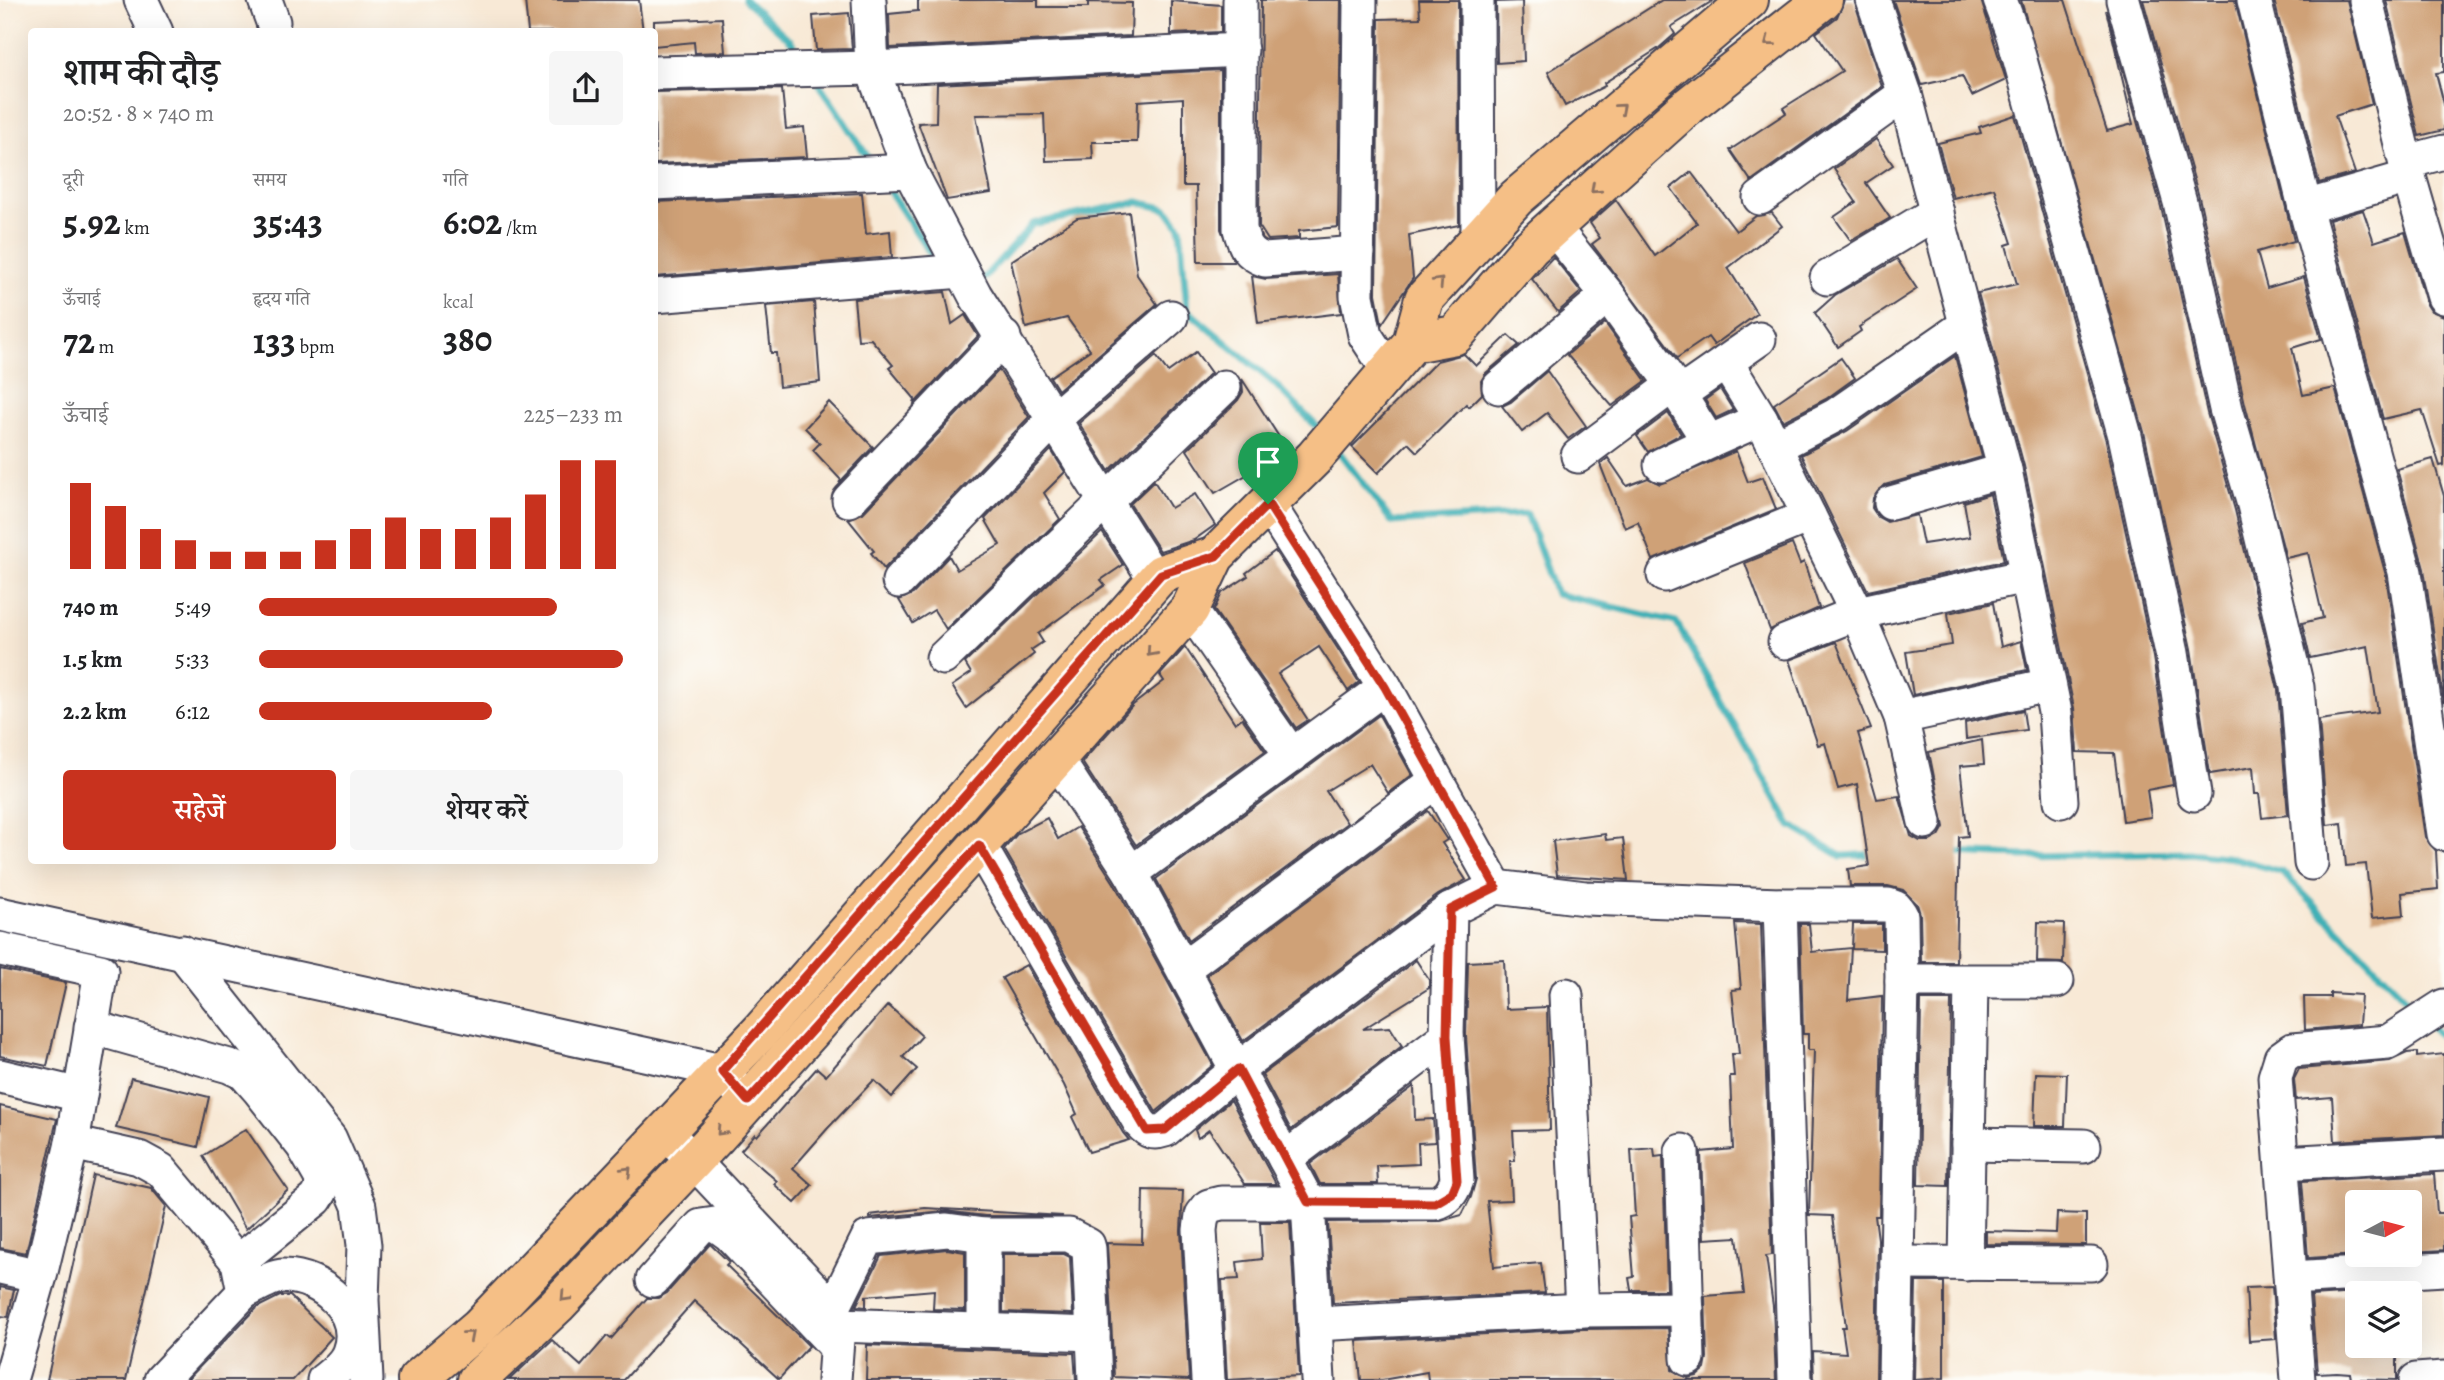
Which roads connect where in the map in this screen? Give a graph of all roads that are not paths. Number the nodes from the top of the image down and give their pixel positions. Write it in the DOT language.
graph roads {
  1 [pos="141,0"];
  2 [pos="869,0"];
  3 [pos="1240,0"];
  4 [pos="1360,0"];
  5 [pos="1477,0"];
  6 [pos="1749,0"];
  7 [pos="1823,0"];
  8 [pos="1873,0"];
  9 [pos="2000,0"];
  10 [pos="2123,0"];
  11 [pos="2255,0"];
  12 [pos="2366,0"];
  13 [pos="154,28"];
  14 [pos="1241,50"];
  15 [pos="872,68"];
  16 [pos="658,73"];
  17 [pos="1905,94"];
  18 [pos="2444,152"];
  19 [pos="2408,170"];
  20 [pos="892,172"];
  21 [pos="658,183"];
  22 [pos="1760,198"];
  23 [pos="2305,207"];
  24 [pos="1937,212"];
  25 [pos="1553,227"];
  26 [pos="1478,240"];
  27 [pos="1358,253"];
  28 [pos="957,278"];
  29 [pos="1826,278"];
  30 [pos="1608,295"];
  31 [pos="658,296"];
  32 [pos="2444,297"];
  33 [pos="1171,317"];
  34 [pos="1966,325"];
  35 [pos="1004,337"];
  36 [pos="1759,339"];
  37 [pos="1400,357"];
  38 [pos="1726,362"];
  39 [pos="1224,387"];
  40 [pos="1499,387"];
  41 [pos="1677,390"];
  42 [pos="1055,418"];
  43 [pos="1768,433"];
  44 [pos="1709,442"];
  45 [pos="1578,456"];
  46 [pos="1661,465"];
  47 [pos="2005,470"];
  48 [pos="849,500"];
  49 [pos="1104,501"];
  50 [pos="1891,503"];
  51 [pos="1268,504"];
  52 [pos="1810,516"];
  53 [pos="1216,556"];
  54 [pos="1664,575"];
  55 [pos="2026,576"];
  56 [pos="898,581"];
  57 [pos="1156,581"];
  58 [pos="1190,609"];
  59 [pos="1857,613"];
  60 [pos="1785,642"];
  61 [pos="943,658"];
  62 [pos="2432,682"];
  63 [pos="2049,685"];
  64 [pos="1385,687"];
  65 [pos="1901,717"];
  66 [pos="1292,756"];
  67 [pos="1056,758"];
  68 [pos="1436,781"];
  69 [pos="2194,794"];
  70 [pos="2441,794"];
  71 [pos="2060,801"];
  72 [pos="1925,822"];
  73 [pos="2444,834"];
  74 [pos="979,845"];
  75 [pos="2311,863"];
  76 [pos="1130,873"];
  77 [pos="1496,887"];
  78 [pos="1780,905"];
  79 [pos="1450,910"];
  80 [pos="0,914"];
  81 [pos="0,949"];
  82 [pos="182,952"];
  83 [pos="1184,968"];
  84 [pos="1902,981"];
  85 [pos="2057,981"];
  86 [pos="1971,982"];
  87 [pos="1566,995"];
  88 [pos="2444,1006"];
  89 [pos="91,1027"];
  90 [pos="1447,1036"];
  91 [pos="1238,1069"];
  92 [pos="722,1071"];
  93 [pos="0,1076"];
  94 [pos="80,1095"];
  95 [pos="748,1101"];
  96 [pos="665,1131"];
  97 [pos="72,1143"];
  98 [pos="1968,1144"];
  99 [pos="2084,1146"];
  100 [pos="1682,1151"];
  101 [pos="2444,1154"];
  102 [pos="1285,1159"];
  103 [pos="694,1160"];
  104 [pos="2283,1163"];
  105 [pos="1308,1202"];
  106 [pos="984,1235"];
  107 [pos="1897,1263"];
  108 [pos="1966,1264"];
  109 [pos="2091,1264"];
  110 [pos="0,1267"];
  111 [pos="2444,1269"];
  112 [pos="40,1276"];
  113 [pos="241,1277"];
  114 [pos="2291,1278"];
  115 [pos="653,1280"];
  116 [pos="1686,1309"];
  117 [pos="1582,1310"];
  118 [pos="1315,1324"];
  119 [pos="836,1327"];
  120 [pos="984,1330"];
  121 [pos="1093,1334"];
  122 [pos="1688,1359"];
  123 [pos="2444,1378"];
  124 [pos="10,1380"];
  125 [pos="162,1380"];
  126 [pos="324,1380"];
  127 [pos="366,1380"];
  128 [pos="417,1380"];
  129 [pos="477,1380"];
  130 [pos="834,1380"];
  131 [pos="1095,1380"];
  132 [pos="1208,1380"];
  133 [pos="1318,1380"];
  134 [pos="1795,1380"];
  135 [pos="1895,1380"];
  136 [pos="2298,1380"];
  137 [pos="2416,1380"];
  1 -- 13 [label="street"];
  2 -- 15 [label="street"];
  3 -- 14 [label="street"];
  4 -- 27 [label="street"];
  5 -- 26 [label="street"];
  26 -- 6 [label="main road, one-way"];
  7 -- 25 [label="main road, one-way"];
  8 -- 17 [label="street"];
  9 -- 69 [label="street"];
  10 -- 75 [label="street"];
  11 -- 23 [label="street"];
  12 -- 19 [label="street"];
  14 -- 15 [label="street"];
  14 -- 27 [label="street"];
  15 -- 16 [label="street"];
  15 -- 20 [label="street"];
  17 -- 22 [label="street"];
  17 -- 24 [label="street"];
  18 -- 19 [label="street"];
  19 -- 23 [label="street"];
  19 -- 32 [label="street"];
  20 -- 21 [label="street"];
  20 -- 28 [label="street"];
  23 -- 62 [label="street"];
  24 -- 29 [label="street"];
  24 -- 34 [label="street"];
  25 -- 30 [label="street"];
  25 -- 37 [label="main road"];
  37 -- 26 [label="main road, one-way"];
  27 -- 37 [label="street"];
  28 -- 31 [label="street"];
  28 -- 35 [label="street"];
  30 -- 40 [label="street"];
  30 -- 41 [label="street"];
  33 -- 42 [label="street"];
  34 -- 43 [label="street"];
  34 -- 47 [label="street"];
  35 -- 42 [label="street"];
  35 -- 48 [label="street"];
  36 -- 38 [label="street"];
  37 -- 51 [label="main road"];
  38 -- 41 [label="street"];
  38 -- 43 [label="street"];
  39 -- 49 [label="street"];
  41 -- 44 [label="street"];
  41 -- 45 [label="street"];
  42 -- 49 [label="street"];
  42 -- 56 [label="street"];
  43 -- 44 [label="street"];
  43 -- 52 [label="street"];
  44 -- 46 [label="street"];
  47 -- 50 [label="street"];
  47 -- 55 [label="street"];
  49 -- 57 [label="street"];
  49 -- 61 [label="street"];
  51 -- 53 [label="main road"];
  51 -- 64 [label="street"];
  52 -- 54 [label="street"];
  52 -- 59 [label="street"];
  53 -- 57 [label="main road"];
  53 -- 58 [label="main road"];
  55 -- 59 [label="street"];
  55 -- 63 [label="street"];
  57 -- 92 [label="main road"];
  58 -- 66 [label="street"];
  58 -- 67 [label="main road, one-way"];
  59 -- 60 [label="street"];
  59 -- 65 [label="street"];
  62 -- 70 [label="street"];
  63 -- 65 [label="street"];
  63 -- 71 [label="street"];
  64 -- 66 [label="street"];
  64 -- 68 [label="street"];
  65 -- 72 [label="street"];
  66 -- 76 [label="street"];
  67 -- 74 [label="main road"];
  67 -- 76 [label="street"];
  68 -- 77 [label="street"];
  68 -- 83 [label="street"];
  70 -- 73 [label="street"];
  74 -- 91 [label="street"];
  74 -- 95 [label="main road"];
  76 -- 83 [label="street"];
  77 -- 78 [label="street"];
  77 -- 79 [label="street"];
  78 -- 84 [label="street"];
  78 -- 134 [label="street"];
  79 -- 90 [label="street"];
  79 -- 91 [label="street"];
  80 -- 82 [label="street"];
  81 -- 89 [label="street"];
  82 -- 92 [label="street"];
  82 -- 127 [label="street"];
  83 -- 91 [label="street"];
  84 -- 86 [label="street"];
  84 -- 107 [label="street"];
  85 -- 86 [label="street"];
  86 -- 98 [label="street"];
  87 -- 117 [label="street"];
  88 -- 104 [label="street"];
  89 -- 94 [label="street"];
  89 -- 113 [label="street"];
  90 -- 102 [label="street"];
  90 -- 105 [label="street"];
  91 -- 102 [label="street"];
  92 -- 95 [label="street"];
  92 -- 96 [label="main road"];
  93 -- 94 [label="street"];
  94 -- 97 [label="street"];
  95 -- 103 [label="main road, one-way"];
  96 -- 103 [label="street"];
  128 -- 96 [label="main road, one-way"];
  97 -- 112 [label="street"];
  97 -- 113 [label="street"];
  98 -- 99 [label="street"];
  98 -- 108 [label="street"];
  100 -- 116 [label="street"];
  101 -- 104 [label="street"];
  102 -- 105 [label="street"];
  103 -- 119 [label="street"];
  103 -- 129 [label="main road, one-way"];
  104 -- 114 [label="street"];
  105 -- 118 [label="street"];
  105 -- 132 [label="street"];
  106 -- 119 [label="street"];
  106 -- 120 [label="street"];
  106 -- 121 [label="street"];
  107 -- 108 [label="street"];
  107 -- 135 [label="street"];
  108 -- 109 [label="street"];
  110 -- 112 [label="street"];
  111 -- 114 [label="street"];
  112 -- 124 [label="street"];
  113 -- 125 [label="street"];
  113 -- 126 [label="street"];
  114 -- 136 [label="street"];
  115 -- 119 [label="street"];
  116 -- 117 [label="street"];
  116 -- 122 [label="street"];
  117 -- 118 [label="street"];
  118 -- 133 [label="street"];
  119 -- 120 [label="street"];
  119 -- 130 [label="street"];
  120 -- 121 [label="street"];
  121 -- 131 [label="street"];
  123 -- 137 [label="street"];
}
